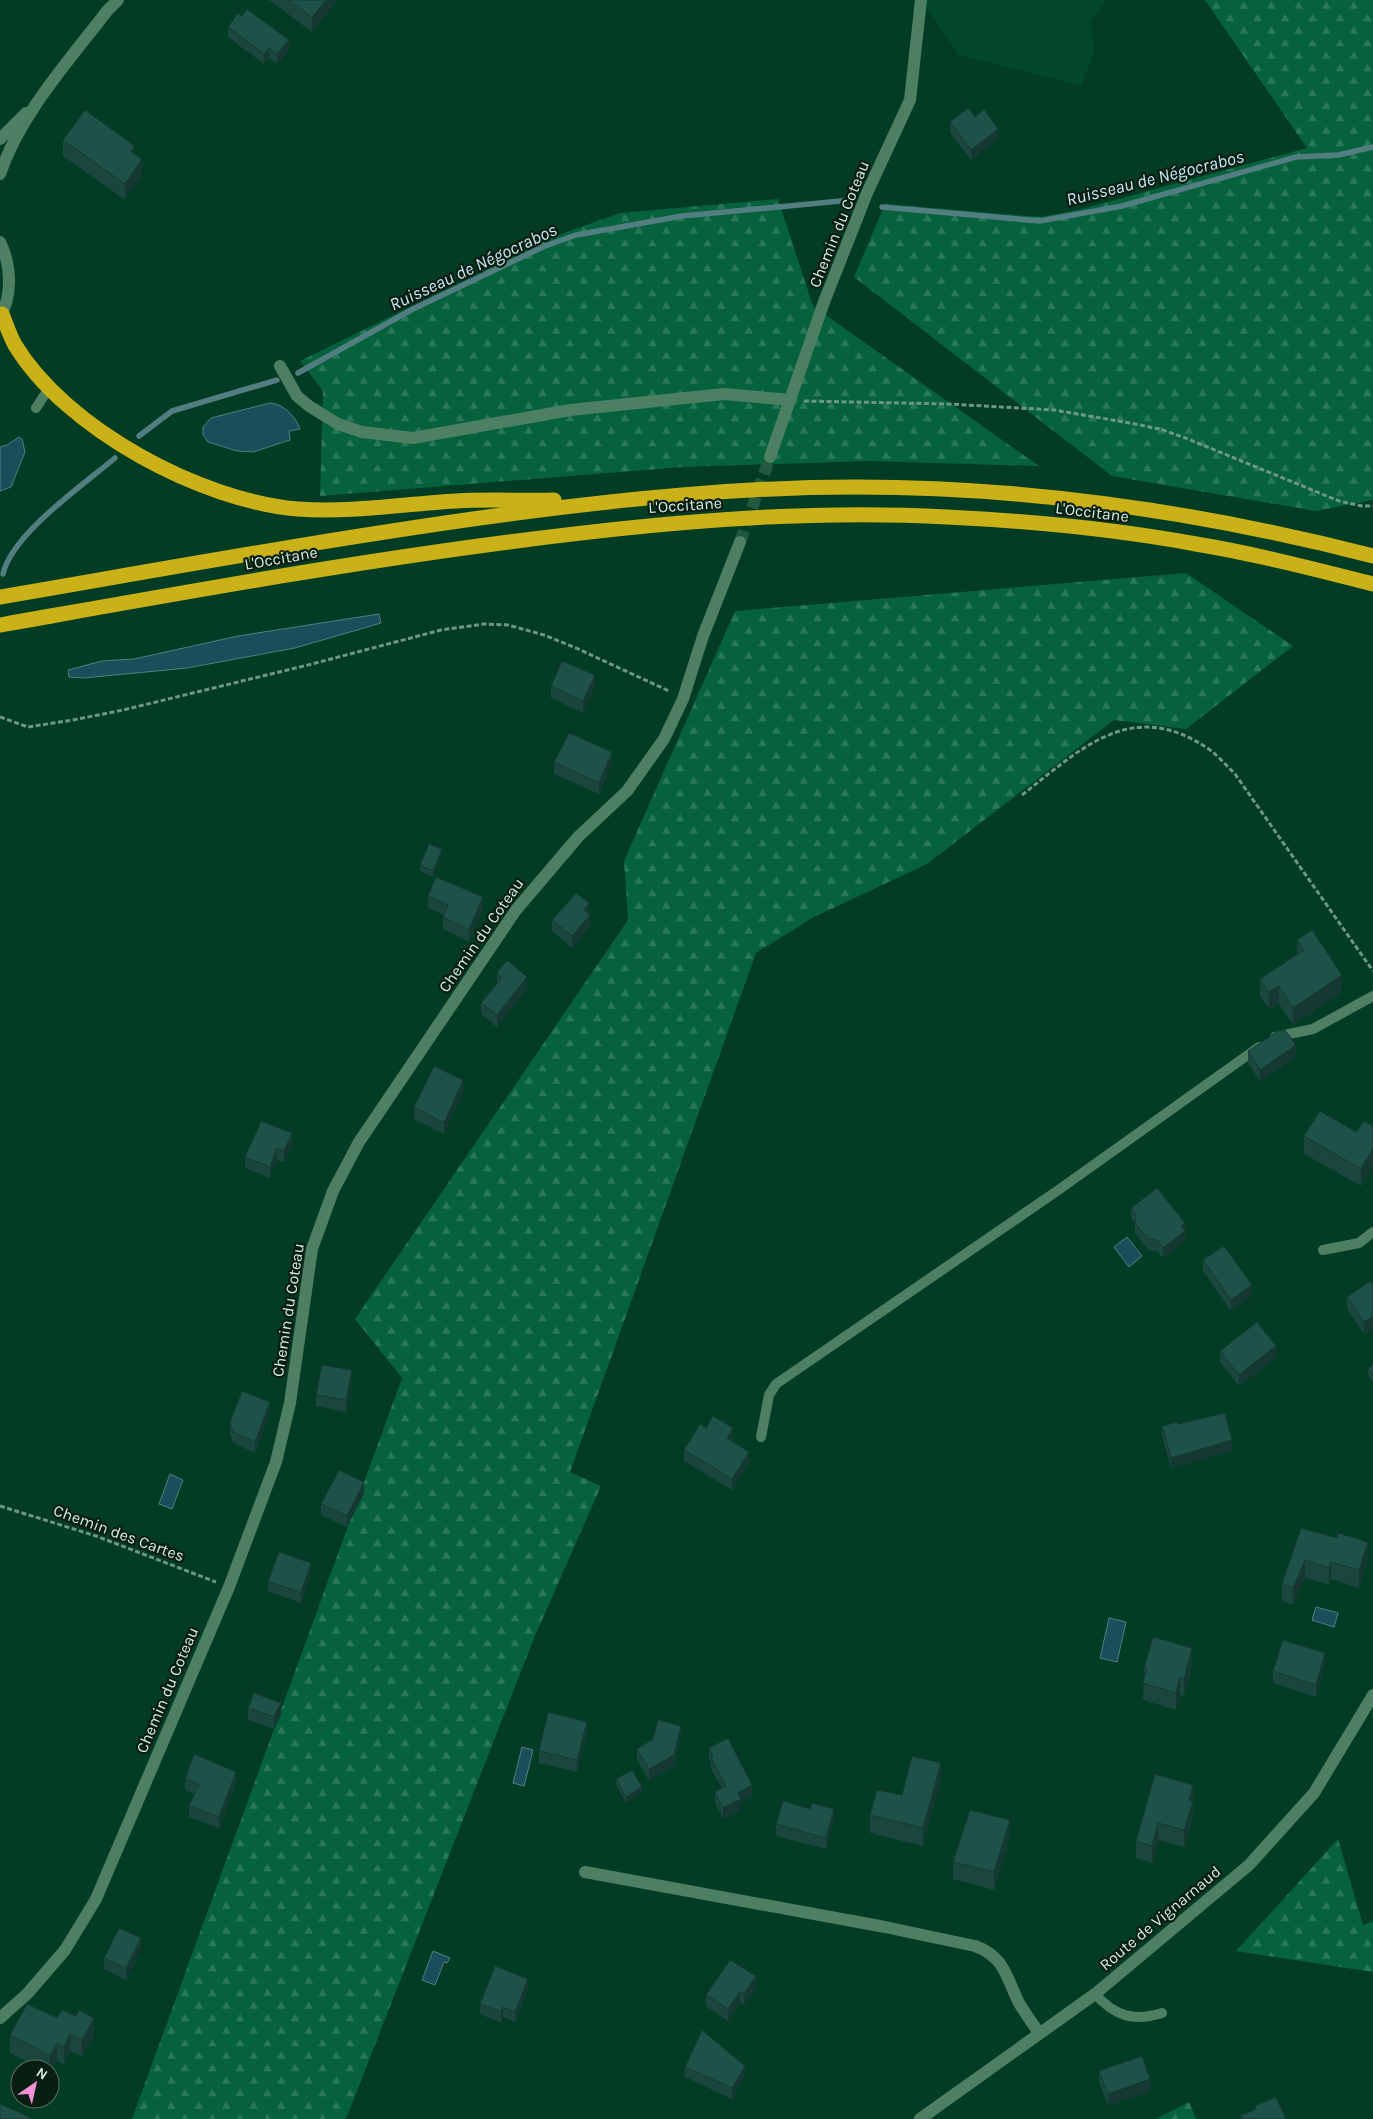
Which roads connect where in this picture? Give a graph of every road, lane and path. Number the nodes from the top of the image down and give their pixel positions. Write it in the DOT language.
graph roads {
  1 [pos="118,0"];
  2 [pos="921,0"];
  3 [pos="39,101"];
  4 [pos="0,139"];
  5 [pos="0,174"];
  6 [pos="0,242"];
  7 [pos="1,315"];
  8 [pos="280,366"];
  9 [pos="49,388"];
  10 [pos="791,400"];
  11 [pos="36,408"];
  12 [pos="770,457"];
  13 [pos="615,500"];
  14 [pos="1373,506"];
  15 [pos="740,542"];
  16 [pos="1373,556"];
  17 [pos="1373,584"];
  18 [pos="0,597"];
  19 [pos="0,624"];
  20 [pos="683,699"];
  21 [pos="0,717"];
  22 [pos="1022,795"];
  23 [pos="1373,971"];
  24 [pos="1373,996"];
  25 [pos="1373,1232"];
  26 [pos="1323,1250"];
  27 [pos="761,1437"];
  28 [pos="0,1506"];
  29 [pos="229,1586"];
  30 [pos="1373,1696"];
  31 [pos="585,1872"];
  32 [pos="1095,1994"];
  33 [pos="1162,2014"];
  34 [pos="0,2018"];
  35 [pos="1039,2033"];
  36 [pos="920,2119"];
  1 -- 3 [label="street"];
  2 -- 10 [label="street, Chemin du Coteau"];
  3 -- 4 [label="street"];
  3 -- 5 [label="street"];
  6 -- 7 [label="street"];
  7 -- 9 [label="highway"];
  8 -- 10 [label="street"];
  9 -- 11 [label="lane"];
  9 -- 13 [label="highway"];
  10 -- 12 [label="street, Chemin du Coteau"];
  10 -- 14 [label="path"];
  13 -- 16 [label="highway, L'Occitane"];
  13 -- 18 [label="highway, L'Occitane"];
  15 -- 20 [label="street, Chemin du Coteau"];
  17 -- 19 [label="highway, L'Occitane"];
  20 -- 21 [label="path"];
  20 -- 29 [label="street, Chemin du Coteau"];
  22 -- 23 [label="path"];
  24 -- 27 [label="lane"];
  25 -- 26 [label="lane"];
  28 -- 29 [label="path, Chemin des Cartes"];
  29 -- 34 [label="street, Chemin du Coteau"];
  30 -- 32 [label="street, Route de Vignarnaud"];
  31 -- 35 [label="street"];
  32 -- 33 [label="lane"];
  32 -- 35 [label="street, Route de Vignarnaud"];
  35 -- 36 [label="street, Route de Vignarnaud"];
}
